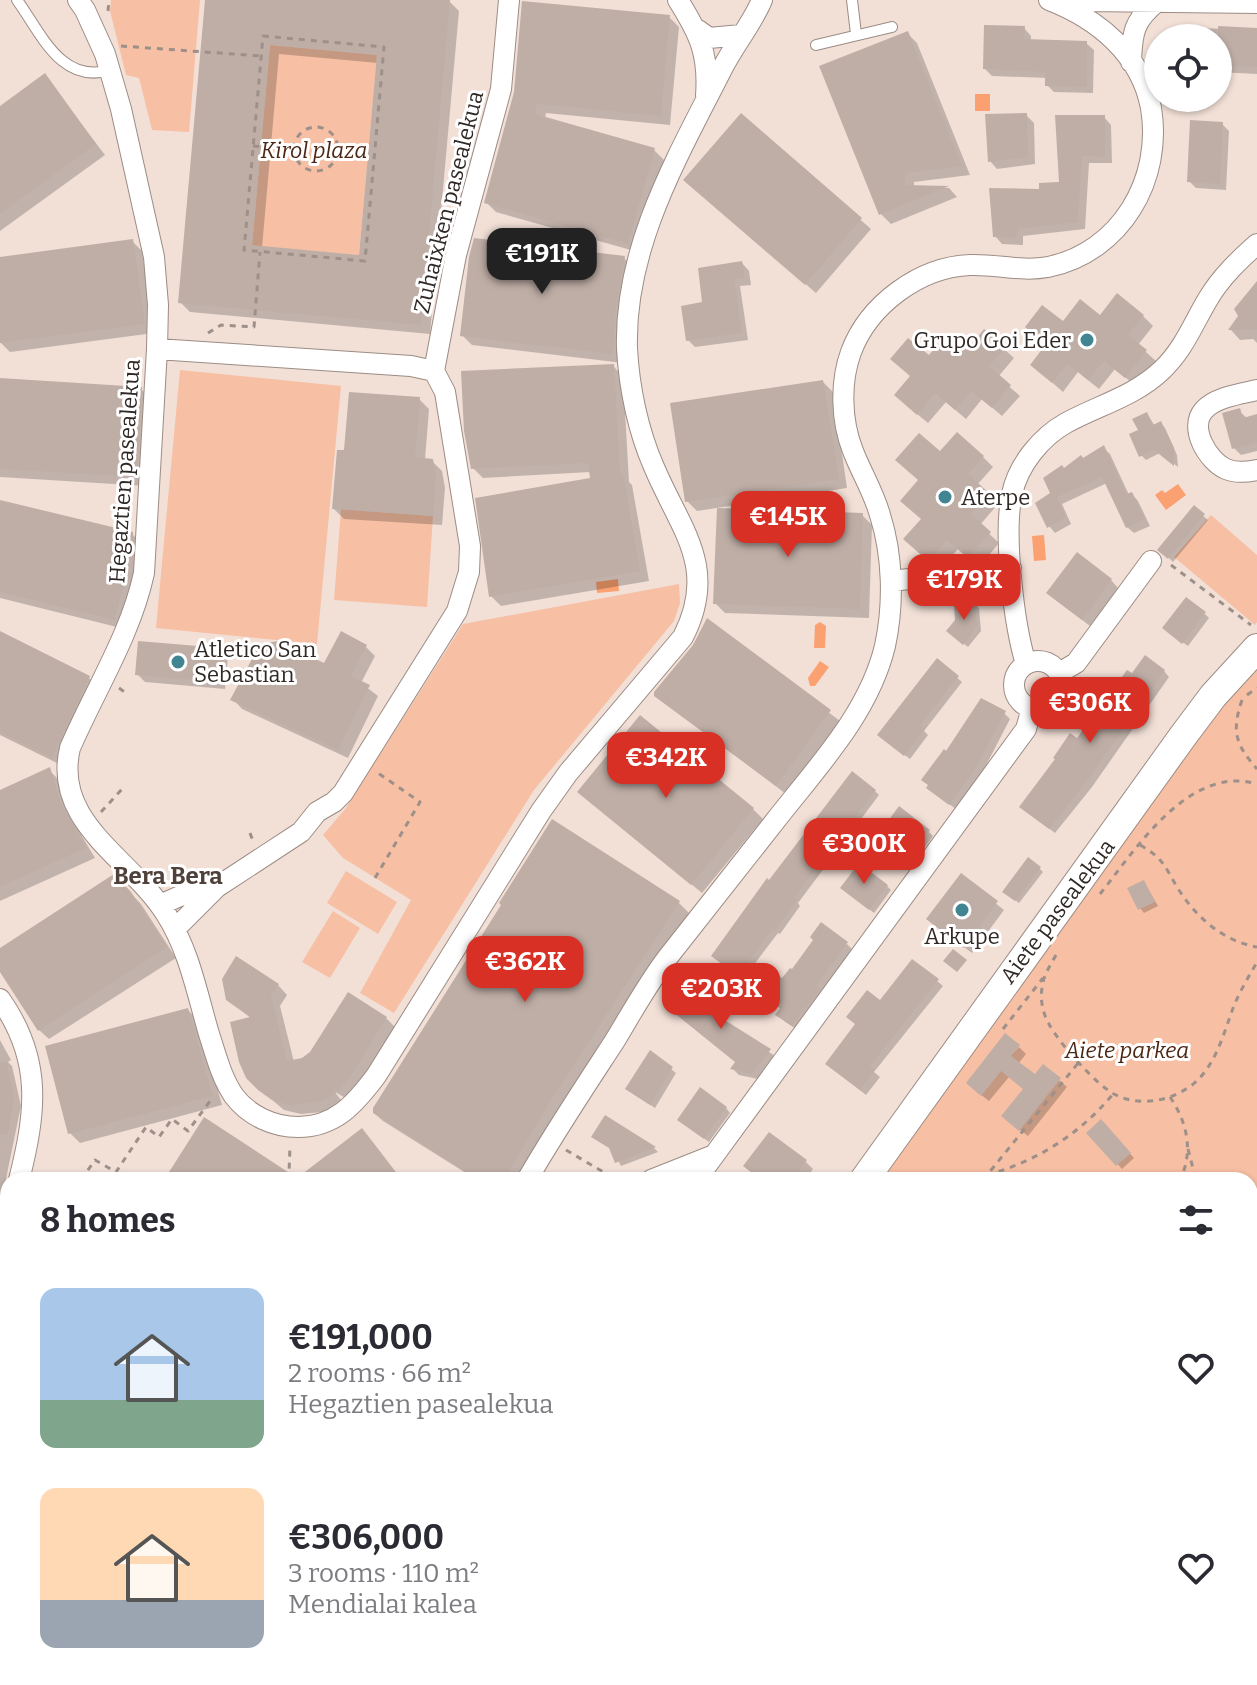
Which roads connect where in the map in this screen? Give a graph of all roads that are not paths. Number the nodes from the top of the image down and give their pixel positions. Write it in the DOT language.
graph roads {
  1 [pos="17,0"];
  2 [pos="78,0"];
  3 [pos="99,0"];
  4 [pos="509,0"];
  5 [pos="678,0"];
  6 [pos="762,0"];
  7 [pos="852,0"];
  8 [pos="1158,1"];
  9 [pos="1057,3"];
  10 [pos="1257,3"];
  11 [pos="892,27"];
  12 [pos="698,30"];
  13 [pos="856,34"];
  14 [pos="741,35"];
  15 [pos="816,45"];
  16 [pos="109,56"];
  17 [pos="1131,62"];
  18 [pos="705,104"];
  19 [pos="1257,244"];
  20 [pos="157,349"];
  21 [pos="434,371"];
  22 [pos="1257,390"];
  23 [pos="1257,470"];
  24 [pos="1151,561"];
  25 [pos="1011,568"];
  26 [pos="891,581"];
  27 [pos="1257,648"];
  28 [pos="1026,664"];
  29 [pos="1059,673"];
  30 [pos="1032,708"];
  31 [pos="217,887"];
  32 [pos="160,905"];
  33 [pos="175,929"];
  34 [pos="0,999"];
  35 [pos="714,1155"];
  36 [pos="21,1172"];
  37 [pos="532,1172"];
  38 [pos="671,1172"];
  39 [pos="702,1172"];
  40 [pos="870,1172"];
  1 -- 16 [label="lane"];
  2 -- 16 [label="street, Hegaztien pasealekua"];
  3 -- 16 [label="street, Hegaztien pasealekua"];
  4 -- 21 [label="street, Zuhaixken pasealekua"];
  5 -- 12 [label="street, Hegaztien pasealekua"];
  6 -- 14 [label="street, Hegaztien pasealekua"];
  7 -- 13 [label="lane"];
  8 -- 9 [label="street"];
  8 -- 10 [label="street"];
  8 -- 17 [label="street"];
  9 -- 17 [label="street"];
  11 -- 13 [label="lane"];
  12 -- 14 [label="street"];
  12 -- 18 [label="street, Hegaztien pasealekua"];
  13 -- 15 [label="lane"];
  14 -- 18 [label="street, Hegaztien pasealekua"];
  16 -- 20 [label="street, Hegaztien pasealekua"];
  17 -- 26 [label="street"];
  18 -- 33 [label="street, Hegaztien pasealekua"];
  19 -- 25 [label="street"];
  20 -- 21 [label="street"];
  20 -- 32 [label="street, Hegaztien pasealekua"];
  21 -- 31 [label="street"];
  22 -- 23 [label="street"];
  24 -- 29 [label="street"];
  25 -- 26 [label="street"];
  25 -- 28 [label="street"];
  26 -- 37 [label="street"];
  27 -- 40 [label="street, Aiete pasealekua"];
  28 -- 29 [label="street"];
  28 -- 30 [label="street"];
  29 -- 30 [label="street"];
  30 -- 35 [label="street"];
  31 -- 32 [label="street"];
  31 -- 33 [label="street"];
  32 -- 33 [label="street, Hegaztien pasealekua"];
  34 -- 36 [label="street"];
  35 -- 38 [label="street"];
  35 -- 39 [label="street"];
}
